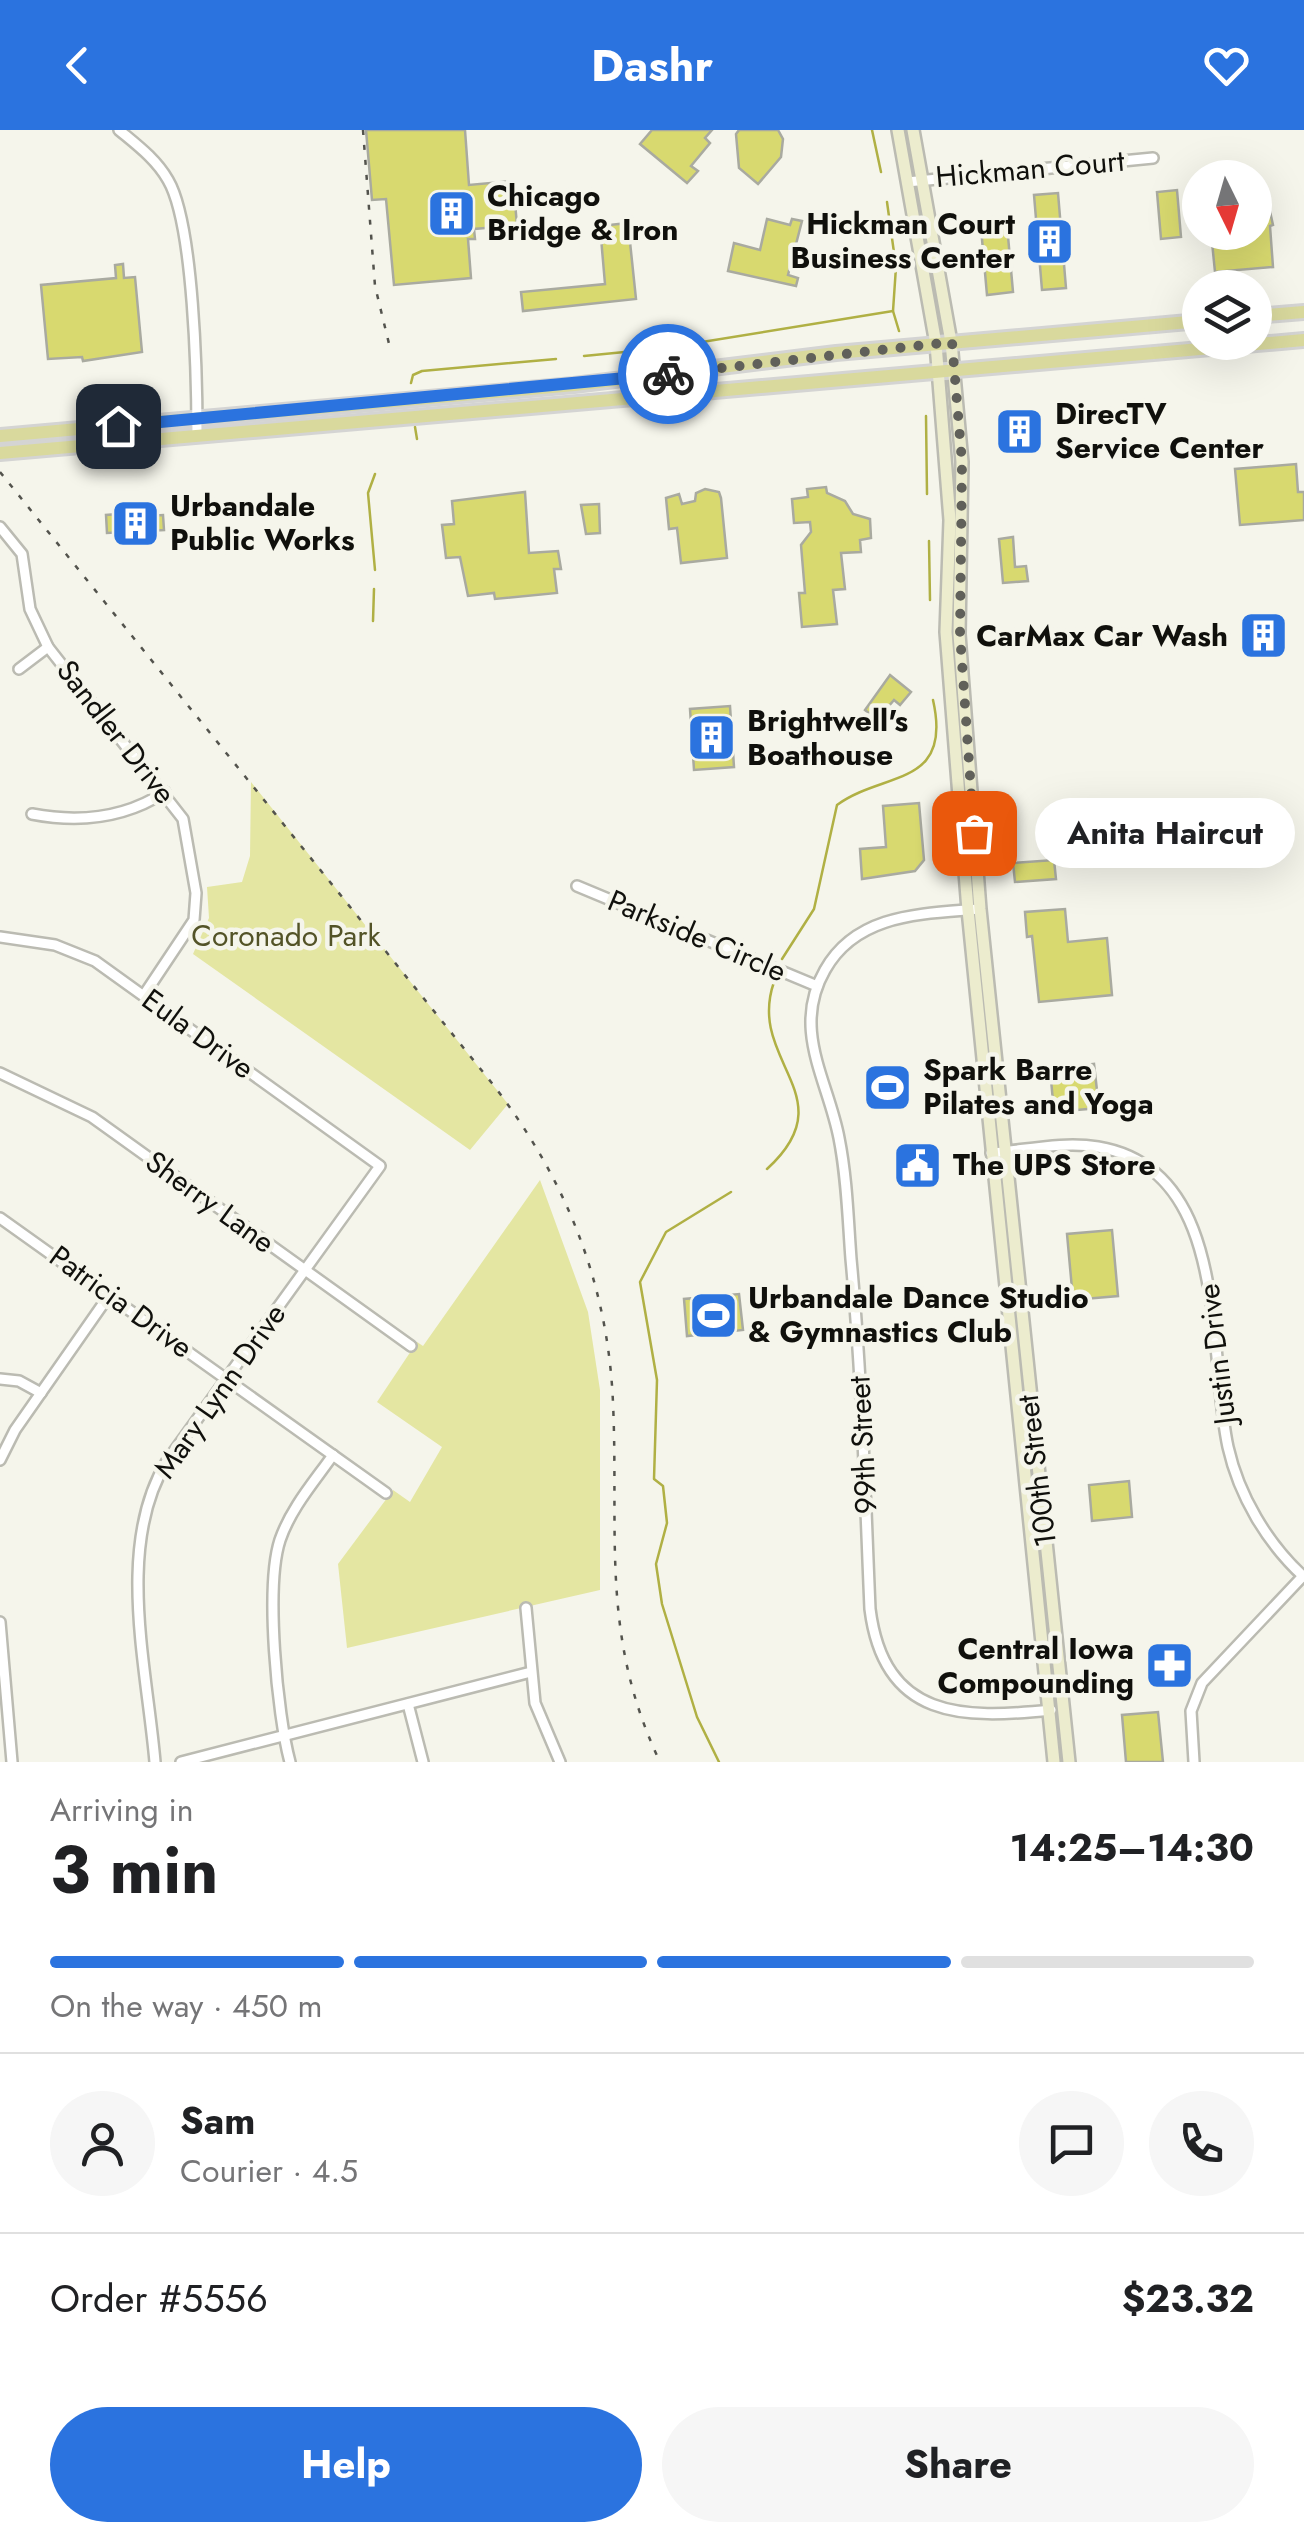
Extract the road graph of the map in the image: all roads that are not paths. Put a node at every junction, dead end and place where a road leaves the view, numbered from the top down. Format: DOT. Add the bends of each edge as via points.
graph roads {
  1 [pos="119,130"];
  2 [pos="898,130"];
  3 [pos="912,130"];
  4 [pos="1153,158"];
  5 [pos="922,179"];
  6 [pos="908,182"];
  7 [pos="1304,312"];
  8 [pos="1272,315"];
  9 [pos="1182,323"];
  10 [pos="1304,340"];
  11 [pos="952,342"];
  12 [pos="936,344"];
  13 [pos="946,371"];
  14 [pos="197,419"];
  15 [pos="0,436"];
  16 [pos="196,436"];
  17 [pos="0,453"];
  18 [pos="0,528"];
  19 [pos="48,647"];
  20 [pos="19,669"];
  21 [pos="165,792"];
  22 [pos="32,814"];
  23 [pos="577,886"];
  24 [pos="974,909"];
  25 [pos="0,937"];
  26 [pos="817,986"];
  27 [pos="144,995"];
  28 [pos="0,1074"];
  29 [pos="998,1152"];
  30 [pos="380,1166"];
  31 [pos="0,1218"];
  32 [pos="305,1270"];
  33 [pos="110,1294"];
  34 [pos="411,1346"];
  35 [pos="227,1378"];
  36 [pos="0,1379"];
  37 [pos="40,1393"];
  38 [pos="334,1455"];
  39 [pos="0,1460"];
  40 [pos="386,1493"];
  41 [pos="1303,1576"];
  42 [pos="526,1608"];
  43 [pos="0,1622"];
  44 [pos="531,1672"];
  45 [pos="408,1704"];
  46 [pos="1064,1709"];
  47 [pos="1049,1710"];
  48 [pos="285,1736"];
  49 [pos="12,1762"];
  50 [pos="155,1762"];
  51 [pos="182,1762"];
  52 [pos="290,1762"];
  53 [pos="423,1762"];
  54 [pos="560,1762"];
  55 [pos="1054,1762"];
  56 [pos="1070,1762"];
  57 [pos="1194,1762"];
  1 -- 14 [label="street" via="163,172 181,212"];
  2 -- 6 [label="main road, 100th Street"];
  3 -- 5 [label="main road, 100th Street"];
  4 -- 5 [label="street, Hickman Court"];
  5 -- 6 [label="street, Hickman Court"];
  5 -- 11 [label="main road, 100th Street"];
  6 -- 12 [label="main road, 100th Street"];
  7 -- 8 [label="main road"];
  9 -- 11 [label="main road"];
  10 -- 13 [label="main road"];
  11 -- 12 [label="main road"];
  11 -- 13 [label="main road, 100th Street"];
  12 -- 13 [label="main road, 100th Street"];
  12 -- 14 [label="main road" via="574,386"];
  13 -- 16 [label="main road"];
  13 -- 24 [label="main road, 100th Street" via="946,632"];
  14 -- 15 [label="main road"];
  14 -- 16 [label="street"];
  16 -- 17 [label="main road"];
  18 -- 19 [label="street, Sandler Drive" via="22,554 30,609"];
  19 -- 20 [label="street"];
  19 -- 21 [label="street, Sandler Drive"];
  21 -- 22 [label="street" via="120,814"];
  21 -- 27 [label="street, Sandler Drive" via="183,819 196,907 188,933"];
  23 -- 26 [label="street, Parkside Circle"];
  24 -- 26 [label="street, 99th Street" via="902,916 868,928 834,956"];
  24 -- 29 [label="main road, 100th Street"];
  25 -- 27 [label="street, Eula Drive" via="76,952"];
  26 -- 47 [label="street, 99th Street" via="810,1030 843,1165 876,1642 902,1683 936,1707 976,1717"];
  27 -- 30 [label="street, Eula Drive"];
  28 -- 32 [label="street, Sherry Lane" via="92,1117"];
  29 -- 41 [label="street, Justin Drive" via="1083,1145 1113,1150 1140,1163 1173,1196 1208,1274 1236,1475 1260,1524"];
  29 -- 46 [label="main road, 100th Street"];
  29 -- 47 [label="main road, 100th Street"];
  30 -- 32 [label="street, Mary Lynn Drive"];
  31 -- 33 [label="street, Patricia Drive"];
  32 -- 34 [label="street, Sherry Lane"];
  32 -- 35 [label="street, Mary Lynn Drive"];
  33 -- 35 [label="street, Patricia Drive"];
  33 -- 37 [label="street"];
  35 -- 38 [label="street, Patricia Drive"];
  35 -- 50 [label="street, Mary Lynn Drive" via="158,1476 140,1524"];
  36 -- 37 [label="street"];
  37 -- 39 [label="street"];
  38 -- 40 [label="street, Patricia Drive"];
  38 -- 48 [label="street" via="292,1513 275,1557"];
  41 -- 57 [label="street" via="1202,1683 1191,1711"];
  42 -- 44 [label="street"];
  43 -- 49 [label="street"];
  44 -- 45 [label="street"];
  44 -- 54 [label="street" via="542,1723"];
  45 -- 48 [label="street"];
  45 -- 53 [label="street"];
  46 -- 47 [label="street, 99th Street"];
  46 -- 56 [label="main road, 100th Street"];
  47 -- 55 [label="main road, 100th Street"];
  48 -- 51 [label="street"];
  48 -- 52 [label="street"];
}
